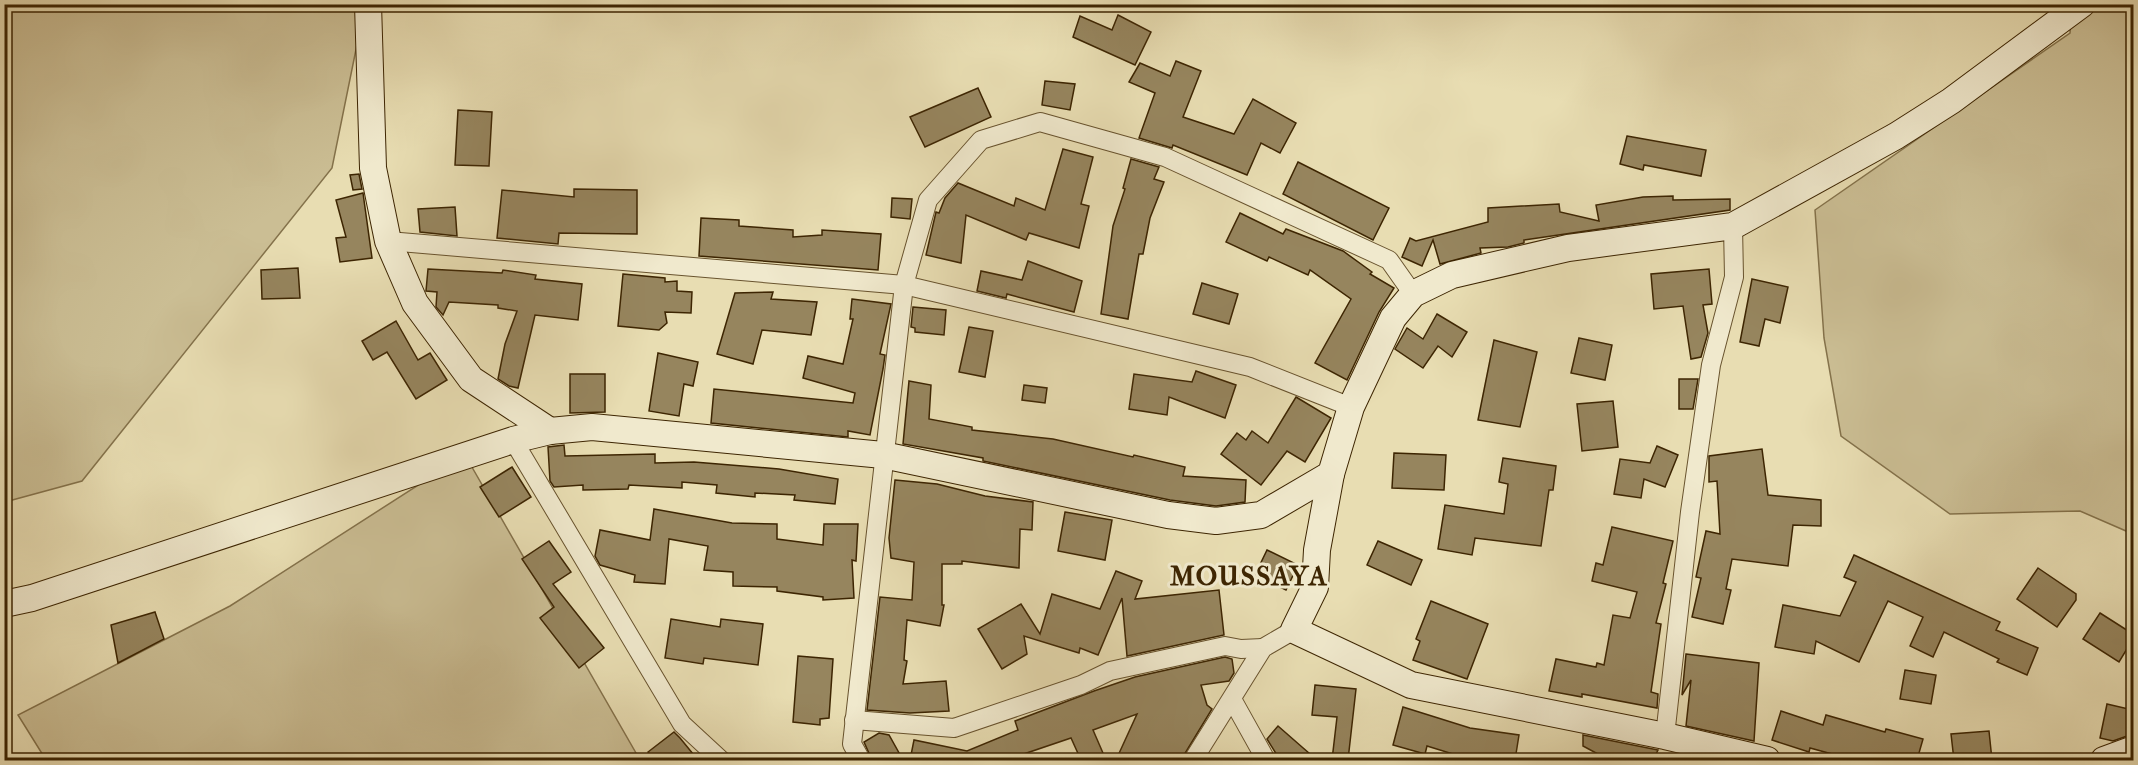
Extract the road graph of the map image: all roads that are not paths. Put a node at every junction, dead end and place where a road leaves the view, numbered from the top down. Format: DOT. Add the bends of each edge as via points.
graph roads {
  1 [pos="368,4"];
  2 [pos="2082,4"];
  3 [pos="1733,226"];
  4 [pos="388,241"];
  5 [pos="904,285"];
  6 [pos="1413,294"];
  7 [pos="1351,407"];
  8 [pos="550,431"];
  9 [pos="513,440"];
  10 [pos="883,455"];
  11 [pos="1331,474"];
  12 [pos="4,604"];
  13 [pos="1294,630"];
  14 [pos="1263,648"];
  15 [pos="1232,699"];
  16 [pos="854,720"];
  17 [pos="1665,736"];
  18 [pos="2133,748"];
  19 [pos="721,760"];
  20 [pos="861,760"];
  21 [pos="1194,760"];
  22 [pos="1266,760"];
  23 [pos="1767,760"];
  24 [pos="2104,760"];
  1 -- 4 [label="main road" via="373,168"];
  2 -- 3 [label="main road" via="1951,101 1896,136"];
  3 -- 6 [label="main road" via="1568,248 1452,275"];
  3 -- 17 [label="street" via="1734,277 1711,364"];
  4 -- 5 [label="street"];
  4 -- 8 [label="main road" via="414,303 471,380"];
  5 -- 6 [label="street" via="928,200 981,140 1040,122 1165,157 1389,260"];
  5 -- 7 [label="street" via="1250,367"];
  5 -- 10 [label="street"];
  6 -- 7 [label="main road" via="1393,318"];
  7 -- 11 [label="main road"];
  8 -- 9 [label="main road"];
  8 -- 10 [label="main road" via="592,427"];
  9 -- 12 [label="main road"];
  9 -- 19 [label="street" via="682,724"];
  10 -- 11 [label="main road" via="1168,515 1216,521 1261,515"];
  10 -- 16 [label="street"];
  11 -- 13 [label="main road" via="1317,550 1315,587"];
  13 -- 14 [label="street"];
  13 -- 17 [label="main road" via="1410,685"];
  14 -- 15 [label="street"];
  14 -- 16 [label="street" via="1226,646 1110,671 1081,685 954,728"];
  15 -- 21 [label="street"];
  15 -- 22 [label="street"];
  16 -- 20 [label="street" via="852,744"];
  17 -- 23 [label="main road"];
  18 -- 24 [label="main road"];
}
